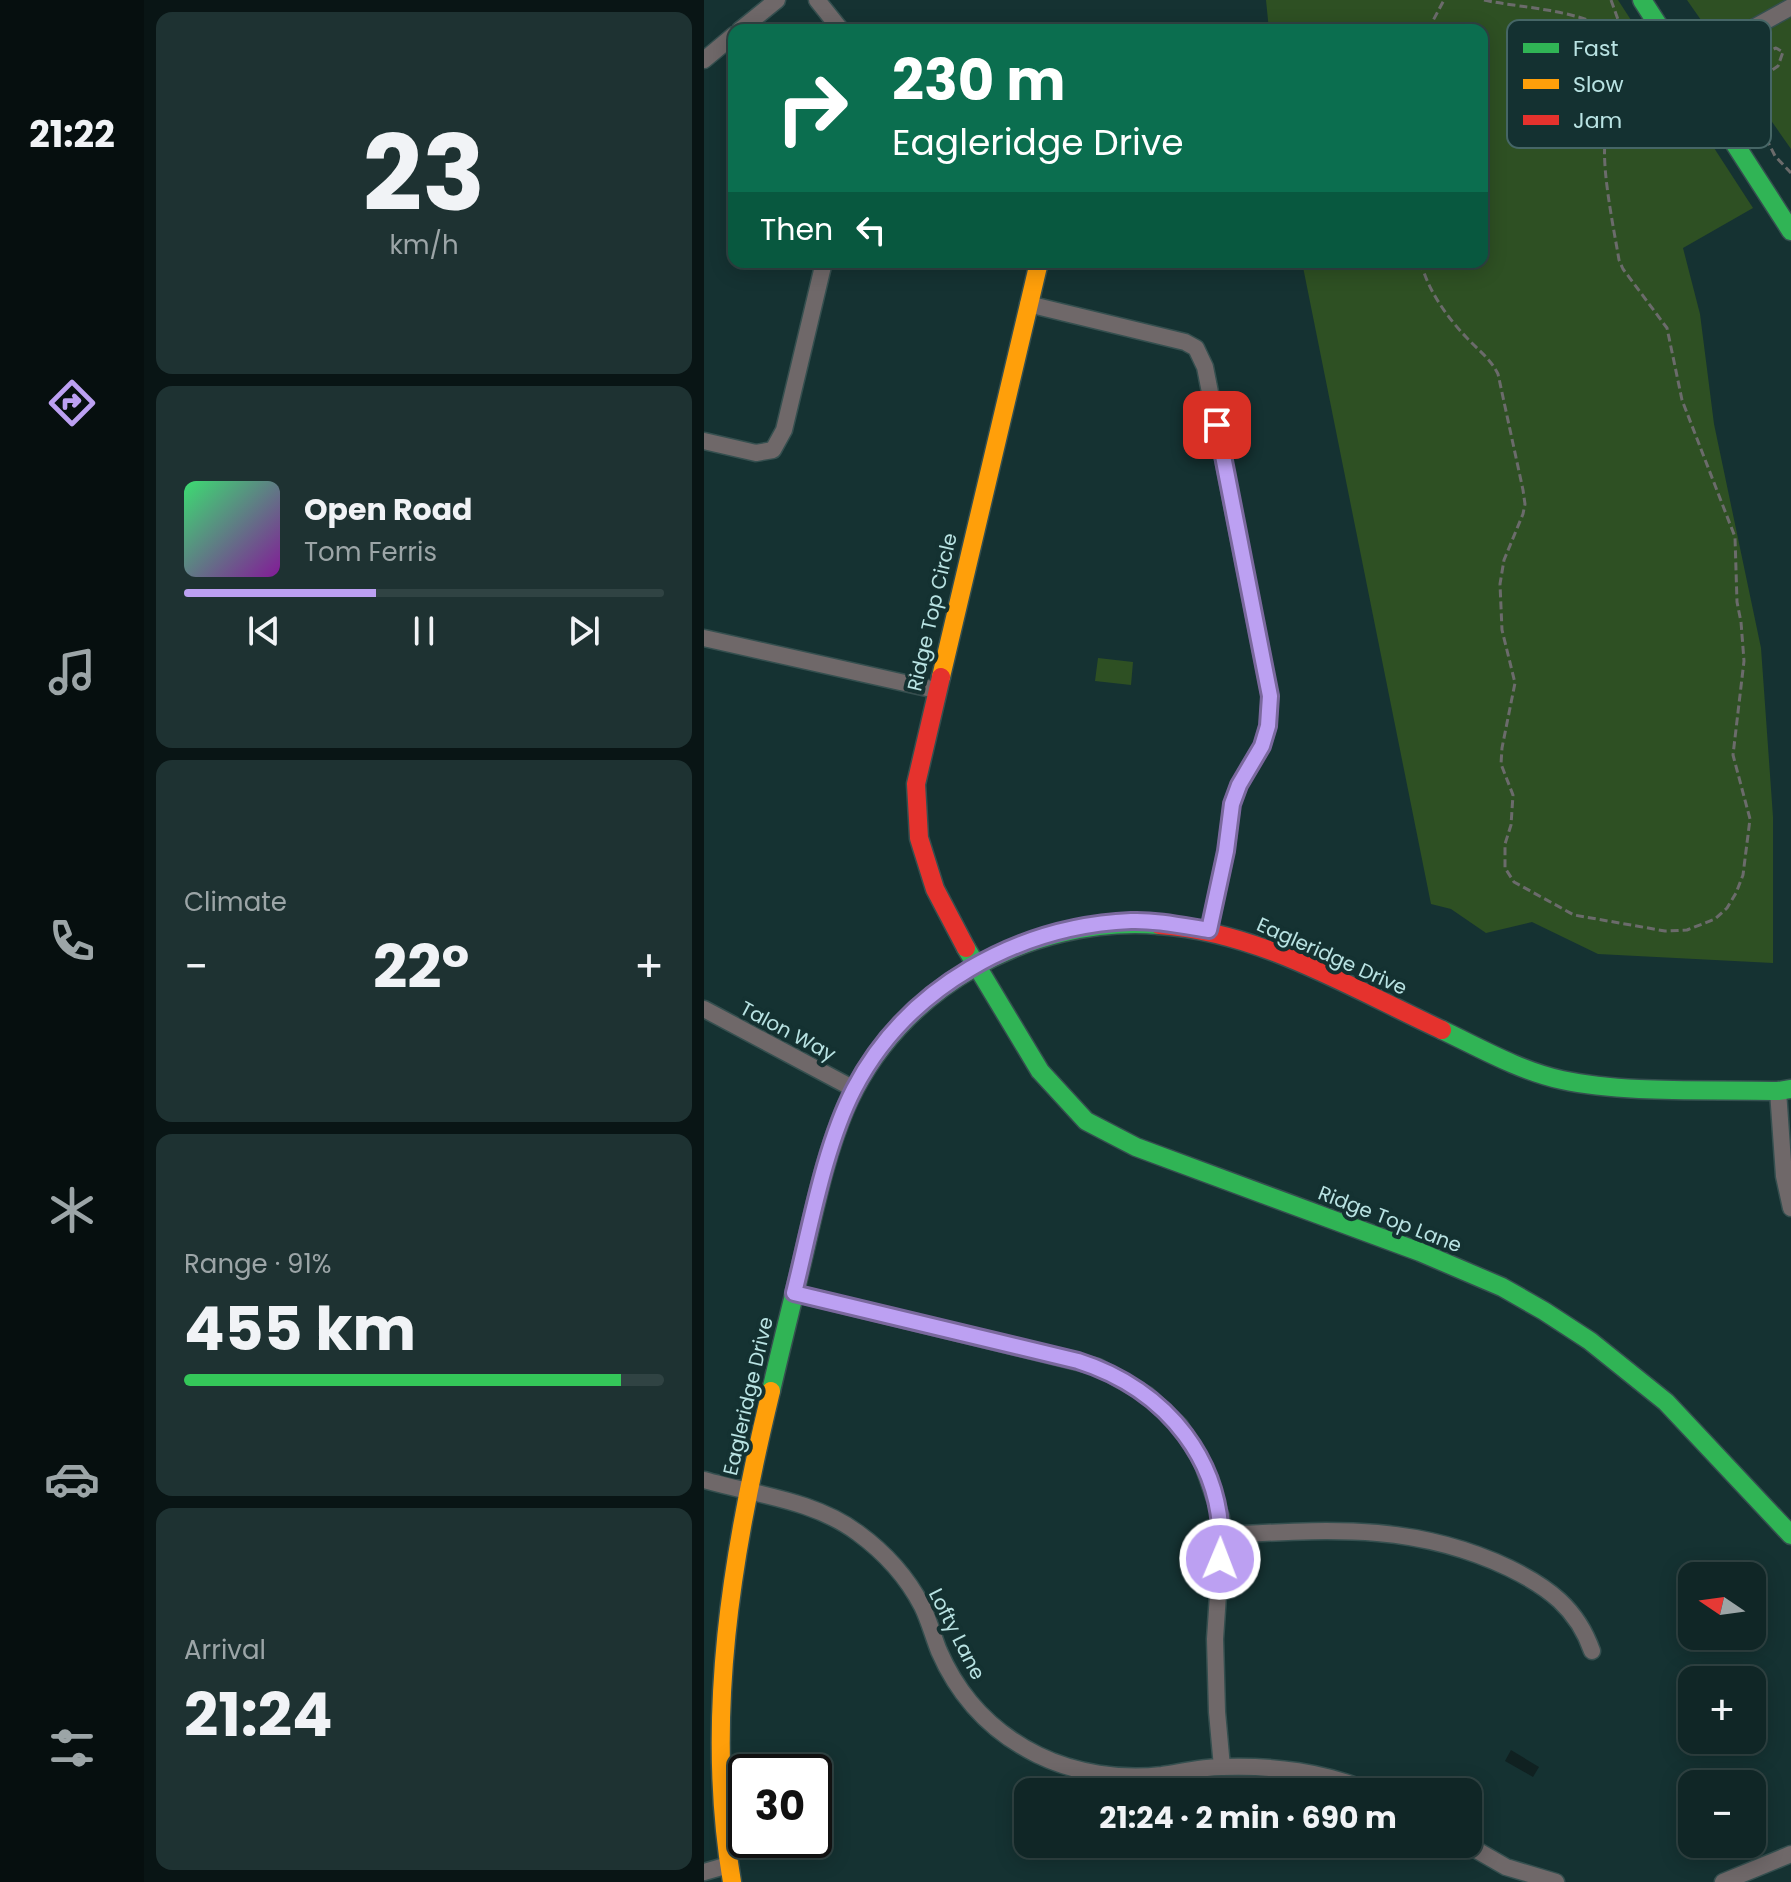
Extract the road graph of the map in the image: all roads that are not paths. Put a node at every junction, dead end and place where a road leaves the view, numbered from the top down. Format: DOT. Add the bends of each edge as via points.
graph roads {
  1 [pos="777,0"];
  2 [pos="817,0"];
  3 [pos="1642,0"];
  4 [pos="1791,7"];
  5 [pos="1656,20"];
  6 [pos="1767,20"];
  7 [pos="747,24"];
  8 [pos="836,24"];
  9 [pos="728,40"];
  10 [pos="704,60"];
  11 [pos="1738,148"];
  12 [pos="1791,231"];
  13 [pos="823,268"];
  14 [pos="1037,268"];
  15 [pos="1028,304"];
  16 [pos="704,441"];
  17 [pos="704,638"];
  18 [pos="936,690"];
  19 [pos="1209,930"];
  20 [pos="975,965"];
  21 [pos="704,1009"];
  22 [pos="854,1089"];
  23 [pos="1784,1090"];
  24 [pos="1791,1208"];
  25 [pos="794,1293"];
  26 [pos="704,1480"];
  27 [pos="748,1491"];
  28 [pos="1222,1535"];
  29 [pos="1791,1535"];
  30 [pos="1592,1651"];
  31 [pos="1222,1767"];
  32 [pos="1324,1778"];
  33 [pos="1482,1853"];
  34 [pos="1791,1854"];
  35 [pos="704,1872"];
  36 [pos="728,1874"];
  37 [pos="1556,1882"];
  38 [pos="1723,1882"];
  1 -- 7 [label="street"];
  2 -- 8 [label="street"];
  3 -- 5 [label="main road"];
  4 -- 6 [label="street"];
  9 -- 10 [label="street"];
  11 -- 12 [label="main road"];
  13 -- 16 [label="street" via="778,444 756,453"];
  14 -- 15 [label="main road, Ridge Top Circle"];
  15 -- 18 [label="main road, Ridge Top Circle"];
  15 -- 19 [label="street" via="1185,342 1196,348 1205,367 1270,696 1262,746 1232,804"];
  17 -- 18 [label="street"];
  18 -- 20 [label="main road, Ridge Top Circle" via="916,784 919,838 935,889"];
  19 -- 20 [label="main road, Eagleridge Drive" via="1135,921 1097,924 1028,941"];
  19 -- 23 [label="main road, Eagleridge Drive" via="1268,948 1481,1048 1563,1080"];
  20 -- 22 [label="main road, Eagleridge Drive" via="897,1027"];
  20 -- 29 [label="main road, Ridge Top Lane" via="1040,1071 1086,1121 1136,1147 1420,1252 1544,1311 1666,1402"];
  21 -- 22 [label="street, Talon Way"];
  22 -- 25 [label="main road, Eagleridge Drive" via="825,1170"];
  23 -- 24 [label="street" via="1784,1176"];
  25 -- 27 [label="main road, Eagleridge Drive"];
  25 -- 28 [label="street" via="1078,1361 1123,1379 1166,1412 1192,1444 1210,1480"];
  26 -- 27 [label="street, Lofty Lane"];
  27 -- 31 [label="street, Lofty Lane" via="835,1518 878,1550 910,1587 971,1704 1027,1749 1068,1767 1126,1776"];
  27 -- 36 [label="main road, Eagleridge Drive" via="708,1685 710,1786"];
  28 -- 30 [label="street" via="1369,1531 1466,1550 1528,1577 1559,1598 1578,1620"];
  28 -- 31 [label="street" via="1215,1639"];
  31 -- 32 [label="street, Lofty Lane"];
  33 -- 37 [label="street" via="1506,1867"];
  34 -- 38 [label="street"];
  35 -- 36 [label="street"];
}
